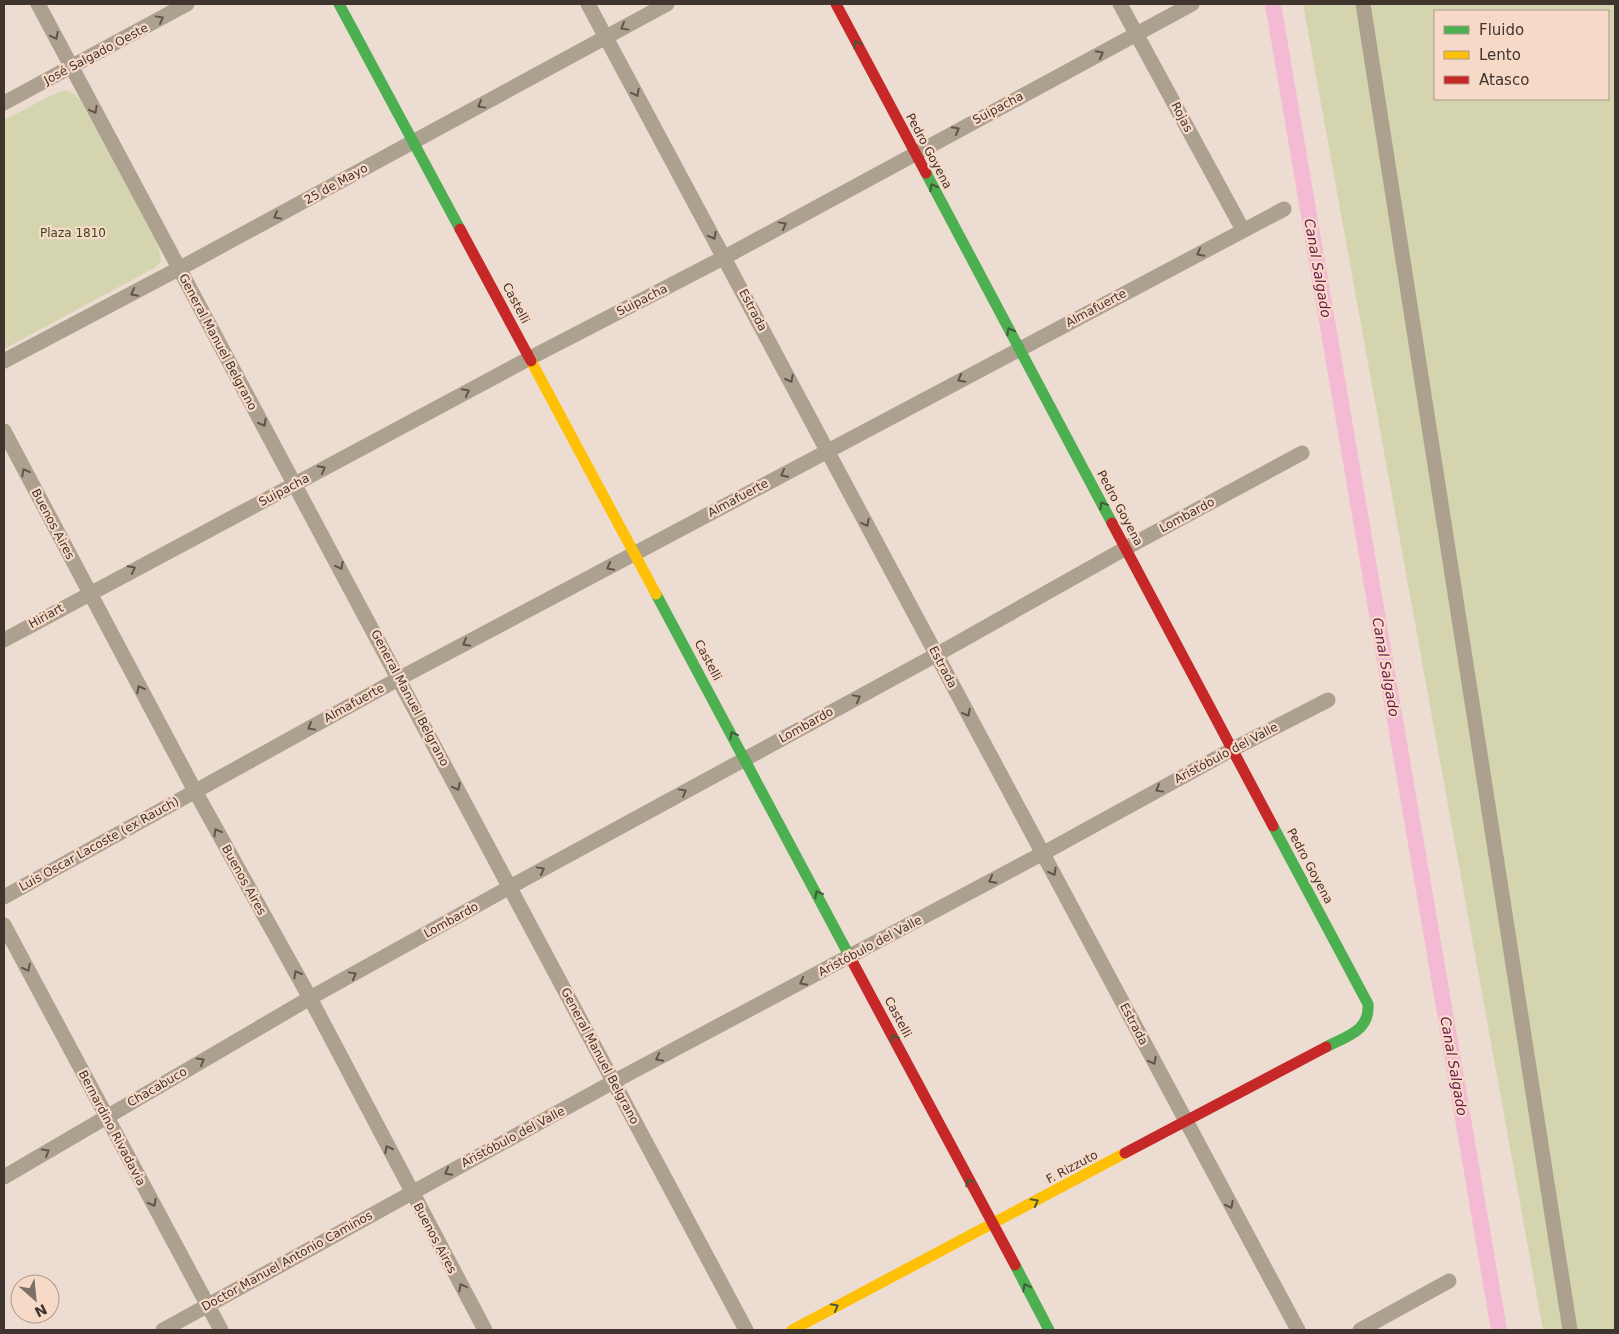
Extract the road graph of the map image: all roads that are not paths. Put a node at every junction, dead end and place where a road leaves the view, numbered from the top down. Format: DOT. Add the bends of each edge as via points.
graph roads {
  1 [pos="38,4"];
  2 [pos="187,4"];
  3 [pos="339,4"];
  4 [pos="588,4"];
  5 [pos="667,4"];
  6 [pos="836,4"];
  7 [pos="1120,4"];
  8 [pos="1192,4"];
  9 [pos="1363,4"];
  10 [pos="1136,34"];
  11 [pos="606,37"];
  12 [pos="71,68"];
  13 [pos="4,103"];
  14 [pos="413,142"];
  15 [pos="915,153"];
  16 [pos="1284,209"];
  17 [pos="1243,230"];
  18 [pos="725,257"];
  19 [pos="178,268"];
  20 [pos="1019,348"];
  21 [pos="530,358"];
  22 [pos="4,362"];
  23 [pos="4,431"];
  24 [pos="827,451"];
  25 [pos="1302,454"];
  26 [pos="295,484"];
  27 [pos="1126,548"];
  28 [pos="635,553"];
  29 [pos="89,592"];
  30 [pos="4,640"];
  31 [pos="936,655"];
  32 [pos="400,678"];
  33 [pos="1328,700"];
  34 [pos="1233,749"];
  35 [pos="745,758"];
  36 [pos="194,791"];
  37 [pos="1043,853"];
  38 [pos="510,887"];
  39 [pos="4,897"];
  40 [pos="4,925"];
  41 [pos="851,956"];
  42 [pos="310,998"];
  43 [pos="1363,1027"];
  44 [pos="614,1082"];
  45 [pos="106,1116"];
  46 [pos="1186,1122"];
  47 [pos="4,1177"];
  48 [pos="411,1192"];
  49 [pos="992,1225"];
  50 [pos="1449,1281"];
  51 [pos="208,1306"];
  52 [pos="163,1330"];
  53 [pos="221,1330"];
  54 [pos="485,1330"];
  55 [pos="746,1330"];
  56 [pos="792,1330"];
  57 [pos="1049,1330"];
  58 [pos="1298,1330"];
  59 [pos="1360,1330"];
  60 [pos="1570,1330"];
  1 -- 12 [label="street, General Manuel Belgrano, one-way"];
  12 -- 2 [label="street, José Salgado Oeste, one-way"];
  3 -- 14 [label="street, Castelli"];
  4 -- 11 [label="street, Estrada"];
  5 -- 11 [label="street, 25 de Mayo, one-way"];
  15 -- 6 [label="street, Pedro Goyena, one-way"];
  7 -- 10 [label="street, Rojas"];
  8 -- 10 [label="street, Suipacha"];
  9 -- 60 [label="street"];
  15 -- 10 [label="street, Suipacha, one-way"];
  10 -- 17 [label="street, Rojas"];
  11 -- 14 [label="street, 25 de Mayo, one-way"];
  11 -- 18 [label="street, Estrada, one-way"];
  12 -- 13 [label="street, José Salgado Oeste"];
  12 -- 19 [label="street, General Manuel Belgrano, one-way"];
  14 -- 19 [label="street, 25 de Mayo, one-way"];
  14 -- 21 [label="street, Castelli"];
  18 -- 15 [label="street, Suipacha, one-way"];
  20 -- 15 [label="street, Pedro Goyena, one-way"];
  16 -- 17 [label="street, Almafuerte"];
  17 -- 20 [label="street, Almafuerte, one-way"];
  18 -- 21 [label="street, Suipacha"];
  18 -- 24 [label="street, Estrada, one-way"];
  19 -- 22 [label="street, 25 de Mayo, one-way"];
  19 -- 26 [label="street, General Manuel Belgrano, one-way"];
  20 -- 24 [label="street, Almafuerte, one-way"];
  27 -- 20 [label="street, Pedro Goyena, one-way"];
  26 -- 21 [label="street, Suipacha, one-way"];
  21 -- 28 [label="street, Castelli"];
  29 -- 23 [label="street, Buenos Aires, one-way"];
  24 -- 28 [label="street, Almafuerte, one-way"];
  24 -- 31 [label="street, Estrada, one-way"];
  25 -- 27 [label="street, Lombardo"];
  29 -- 26 [label="street, Suipacha, one-way"];
  26 -- 32 [label="street, General Manuel Belgrano, one-way"];
  27 -- 31 [label="street, Lombardo"];
  27 -- 34 [label="street, Pedro Goyena"];
  28 -- 32 [label="street, Almafuerte, one-way"];
  35 -- 28 [label="street, Castelli, one-way"];
  29 -- 30 [label="street, Hiriart"];
  36 -- 29 [label="street, Buenos Aires, one-way"];
  35 -- 31 [label="street, Lombardo, one-way"];
  31 -- 37 [label="street, Estrada, one-way"];
  32 -- 36 [label="street, Almafuerte, one-way"];
  32 -- 38 [label="street, General Manuel Belgrano, one-way"];
  33 -- 34 [label="street, Aristóbulo del Valle"];
  34 -- 37 [label="street, Aristóbulo del Valle, one-way"];
  34 -- 43 [label="street, Pedro Goyena" via="1368,1004 1369,1016"];
  38 -- 35 [label="street, Lombardo, one-way"];
  41 -- 35 [label="street, Castelli, one-way"];
  36 -- 39 [label="street, Luis Oscar Lacoste (ex Rauch)"];
  42 -- 36 [label="street, Buenos Aires, one-way"];
  37 -- 41 [label="street, Aristóbulo del Valle, one-way"];
  37 -- 46 [label="street, Estrada, one-way"];
  42 -- 38 [label="street, Lombardo, one-way"];
  38 -- 44 [label="street, General Manuel Belgrano"];
  40 -- 45 [label="street, Bernardino Rivadavia, one-way"];
  41 -- 44 [label="street, Aristóbulo del Valle, one-way"];
  49 -- 41 [label="street, Castelli, one-way"];
  45 -- 42 [label="street, Chacabuco, one-way"];
  48 -- 42 [label="street, Buenos Aires, one-way"];
  43 -- 46 [label="street, F. Rizzuto"];
  44 -- 48 [label="street, Aristóbulo del Valle, one-way"];
  44 -- 55 [label="street, General Manuel Belgrano"];
  47 -- 45 [label="street, Chacabuco, one-way"];
  45 -- 51 [label="street, Bernardino Rivadavia, one-way"];
  49 -- 46 [label="street, F. Rizzuto, one-way"];
  46 -- 58 [label="street, Estrada, one-way"];
  48 -- 51 [label="street, Doctor Manuel Antonio Caminos"];
  54 -- 48 [label="street, Buenos Aires, one-way"];
  56 -- 49 [label="street, F. Rizzuto, one-way"];
  57 -- 49 [label="street, Castelli, one-way"];
  50 -- 59 [label="street"];
  51 -- 52 [label="street, Doctor Manuel Antonio Caminos"];
  51 -- 53 [label="street, Bernardino Rivadavia"];
}
